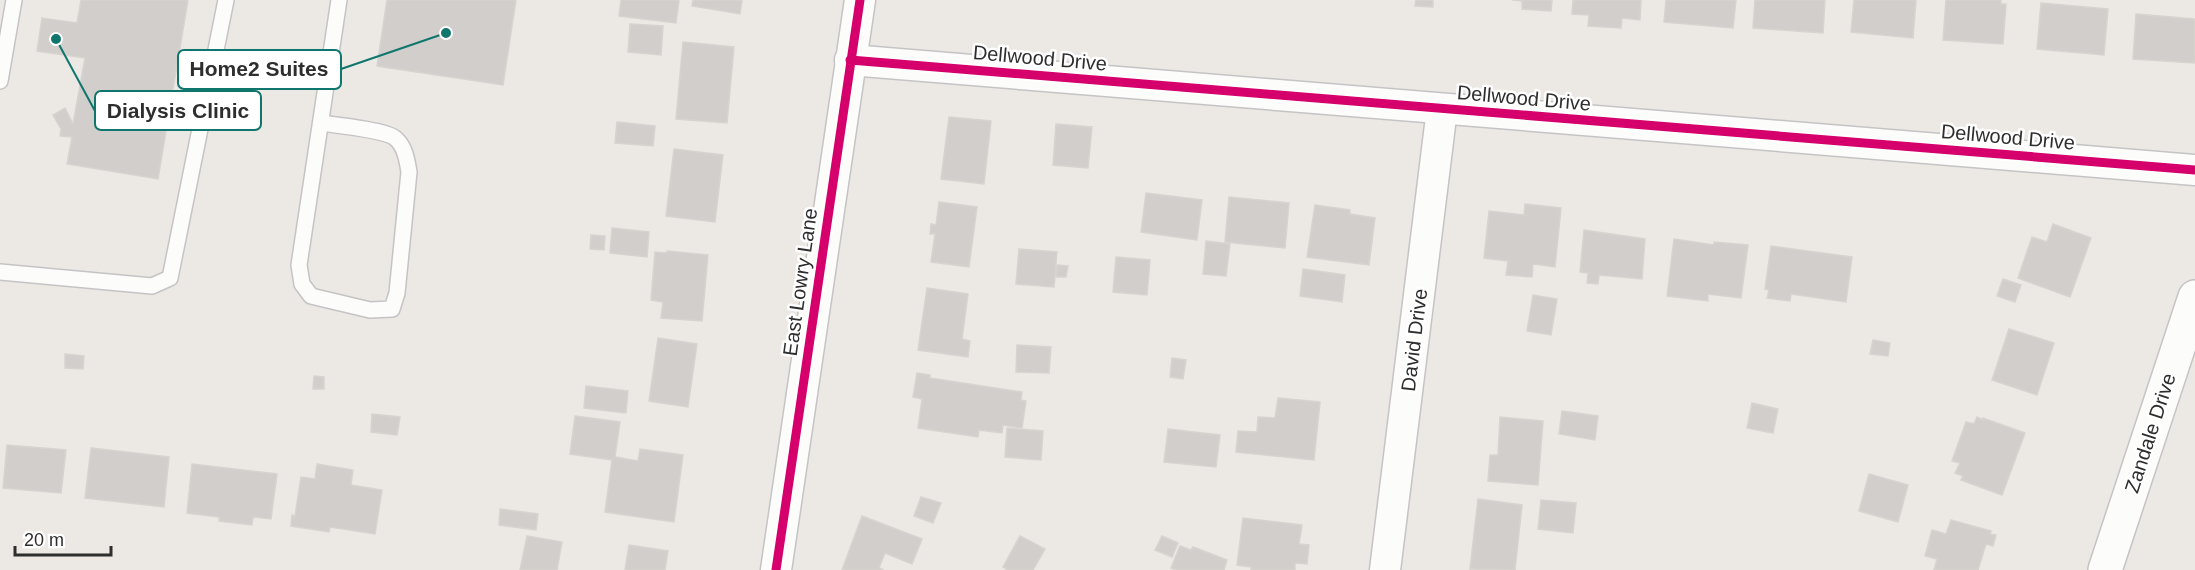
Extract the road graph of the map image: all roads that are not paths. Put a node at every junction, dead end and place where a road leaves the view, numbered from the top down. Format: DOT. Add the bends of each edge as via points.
graph roads {
  1 [pos="14,0"];
  2 [pos="226,0"];
  3 [pos="339,0"];
  4 [pos="860,0"];
  5 [pos="850,60"];
  6 [pos="0,81"];
  7 [pos="1442,109"];
  8 [pos="321,123"];
  9 [pos="2195,170"];
  10 [pos="0,272"];
  11 [pos="2195,297"];
  12 [pos="776,570"];
  13 [pos="1385,570"];
  14 [pos="2105,570"];
  1 -- 6 [label="lane"];
  2 -- 10 [label="lane" via="170,278 152,286"];
  3 -- 8 [label="lane"];
  4 -- 5 [label="street, East Lowry Lane"];
  5 -- 7 [label="street, Dellwood Drive"];
  5 -- 12 [label="street, East Lowry Lane"];
  7 -- 9 [label="street, Dellwood Drive"];
  7 -- 13 [label="street, David Drive"];
  8 -- 8 [label="lane" via="299,265 302,284 311,296 370,310 392,309 398,293 409,172 406,155 394,137"];
  11 -- 14 [label="street, Zandale Drive"];
}
